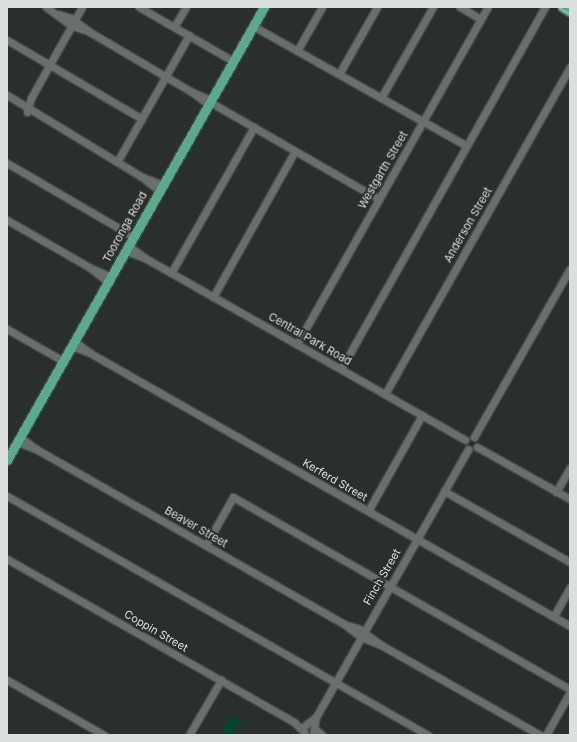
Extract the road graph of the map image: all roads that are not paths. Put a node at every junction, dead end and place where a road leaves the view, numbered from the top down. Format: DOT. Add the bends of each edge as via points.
graph roads {
  1 [pos="46,7"];
  2 [pos="82,7"];
  3 [pos="139,7"];
  4 [pos="186,7"];
  5 [pos="264,7"];
  6 [pos="322,7"];
  7 [pos="377,7"];
  8 [pos="433,7"];
  9 [pos="460,7"];
  10 [pos="488,7"];
  11 [pos="545,7"];
  12 [pos="562,7"];
  13 [pos="570,12"];
  14 [pos="481,19"];
  15 [pos="74,23"];
  16 [pos="253,26"];
  17 [pos="174,27"];
  18 [pos="189,35"];
  19 [pos="7,40"];
  20 [pos="297,50"];
  21 [pos="233,61"];
  22 [pos="50,64"];
  23 [pos="570,67"];
  24 [pos="339,74"];
  25 [pos="166,77"];
  26 [pos="7,95"];
  27 [pos="31,98"];
  28 [pos="381,98"];
  29 [pos="7,100"];
  30 [pos="210,102"];
  31 [pos="21,106"];
  32 [pos="28,110"];
  33 [pos="142,119"];
  34 [pos="423,122"];
  35 [pos="254,128"];
  36 [pos="467,146"];
  37 [pos="295,151"];
  38 [pos="117,162"];
  39 [pos="7,163"];
  40 [pos="161,188"];
  41 [pos="379,199"];
  42 [pos="7,220"];
  43 [pos="134,236"];
  44 [pos="127,248"];
  45 [pos="570,269"];
  46 [pos="171,273"];
  47 [pos="110,280"];
  48 [pos="213,297"];
  49 [pos="7,329"];
  50 [pos="73,344"];
  51 [pos="297,344"];
  52 [pos="63,361"];
  53 [pos="341,369"];
  54 [pos="385,394"];
  55 [pos="422,415"];
  56 [pos="474,437"];
  57 [pos="18,439"];
  58 [pos="465,440"];
  59 [pos="477,447"];
  60 [pos="468,449"];
  61 [pos="7,460"];
  62 [pos="570,468"];
  63 [pos="444,491"];
  64 [pos="556,492"];
  65 [pos="7,496"];
  66 [pos="570,500"];
  67 [pos="368,511"];
  68 [pos="417,539"];
  69 [pos="206,545"];
  70 [pos="7,559"];
  71 [pos="570,562"];
  72 [pos="390,587"];
  73 [pos="570,587"];
  74 [pos="554,616"];
  75 [pos="570,626"];
  76 [pos="363,634"];
  77 [pos="7,680"];
  78 [pos="221,680"];
  79 [pos="336,682"];
  80 [pos="570,689"];
  81 [pos="570,692"];
  82 [pos="308,730"];
  83 [pos="104,735"];
  84 [pos="189,735"];
  85 [pos="322,735"];
  86 [pos="428,735"];
  87 [pos="540,735"];
  88 [pos="546,735"];
  1 -- 15 [label="street"];
  2 -- 15 [label="street"];
  3 -- 17 [label="street"];
  4 -- 17 [label="street"];
  5 -- 16 [label="main road, Tooronga Road"];
  6 -- 20 [label="street"];
  7 -- 24 [label="street"];
  8 -- 28 [label="street"];
  9 -- 14 [label="street"];
  10 -- 14 [label="street, Westgarth Street"];
  11 -- 36 [label="street"];
  12 -- 13 [label="main road"];
  14 -- 34 [label="street, Westgarth Street"];
  15 -- 22 [label="street"];
  15 -- 25 [label="street"];
  16 -- 20 [label="street"];
  16 -- 21 [label="main road, Tooronga Road"];
  17 -- 18 [label="street"];
  18 -- 21 [label="street"];
  18 -- 25 [label="street"];
  19 -- 22 [label="street"];
  20 -- 24 [label="street"];
  21 -- 30 [label="main road, Tooronga Road"];
  22 -- 27 [label="street"];
  22 -- 33 [label="street"];
  23 -- 54 [label="street, Anderson Street"];
  24 -- 28 [label="street"];
  25 -- 30 [label="street"];
  25 -- 33 [label="street"];
  26 -- 31 [label="street"];
  27 -- 31 [label="street"];
  27 -- 32 [label="street"];
  28 -- 34 [label="street"];
  29 -- 31 [label="street"];
  30 -- 35 [label="street"];
  30 -- 40 [label="main road, Tooronga Road"];
  31 -- 32 [label="street"];
  32 -- 38 [label="street"];
  33 -- 38 [label="street"];
  34 -- 36 [label="street"];
  34 -- 41 [label="street, Westgarth Street"];
  35 -- 37 [label="street"];
  35 -- 46 [label="street"];
  36 -- 53 [label="street"];
  37 -- 41 [label="street"];
  37 -- 48 [label="street"];
  38 -- 40 [label="street"];
  39 -- 43 [label="street"];
  40 -- 43 [label="main road, Tooronga Road"];
  41 -- 51 [label="street, Westgarth Street"];
  42 -- 47 [label="street"];
  43 -- 44 [label="main road, Tooronga Road"];
  44 -- 46 [label="street, Central Park Road"];
  44 -- 47 [label="main road, Tooronga Road"];
  45 -- 56 [label="street"];
  46 -- 48 [label="street, Central Park Road"];
  47 -- 50 [label="main road, Tooronga Road"];
  48 -- 51 [label="street, Central Park Road"];
  49 -- 52 [label="street"];
  50 -- 52 [label="main road, Tooronga Road"];
  50 -- 67 [label="street, Kerferd Street"];
  51 -- 53 [label="street, Central Park Road"];
  52 -- 57 [label="main road, Tooronga Road"];
  53 -- 54 [label="street, Central Park Road"];
  54 -- 55 [label="street, Central Park Road"];
  55 -- 58 [label="street, Central Park Road"];
  55 -- 67 [label="street"];
  56 -- 58 [label="street" via="469,436"];
  56 -- 59 [label="street" via="478,441"];
  57 -- 61 [label="main road, Tooronga Road"];
  57 -- 69 [label="street, Beaver Street"];
  58 -- 60 [label="street" via="464,445"];
  59 -- 60 [label="street"];
  59 -- 64 [label="street"];
  60 -- 63 [label="street, Finch Street"];
  62 -- 64 [label="street"];
  63 -- 68 [label="street, Finch Street"];
  63 -- 71 [label="street"];
  64 -- 66 [label="street"];
  65 -- 79 [label="street"];
  67 -- 68 [label="street, Kerferd Street"];
  68 -- 72 [label="street, Finch Street"];
  68 -- 74 [label="street, Kerferd Street"];
  69 -- 72 [label="street" via="233,497"];
  69 -- 76 [label="street, Beaver Street"];
  70 -- 78 [label="street, Coppin Street"];
  72 -- 76 [label="street, Finch Street"];
  72 -- 80 [label="street"];
  73 -- 74 [label="street"];
  74 -- 75 [label="street, Kerferd Street"];
  76 -- 79 [label="street, Finch Street"];
  76 -- 87 [label="street, Beaver Street"];
  77 -- 83 [label="street"];
  78 -- 82 [label="street, Coppin Street"];
  78 -- 84 [label="street"];
  79 -- 82 [label="street, Finch Street"];
  79 -- 86 [label="street"];
  81 -- 88 [label="street"];
  82 -- 85 [label="street, Coppin Street"];
}
